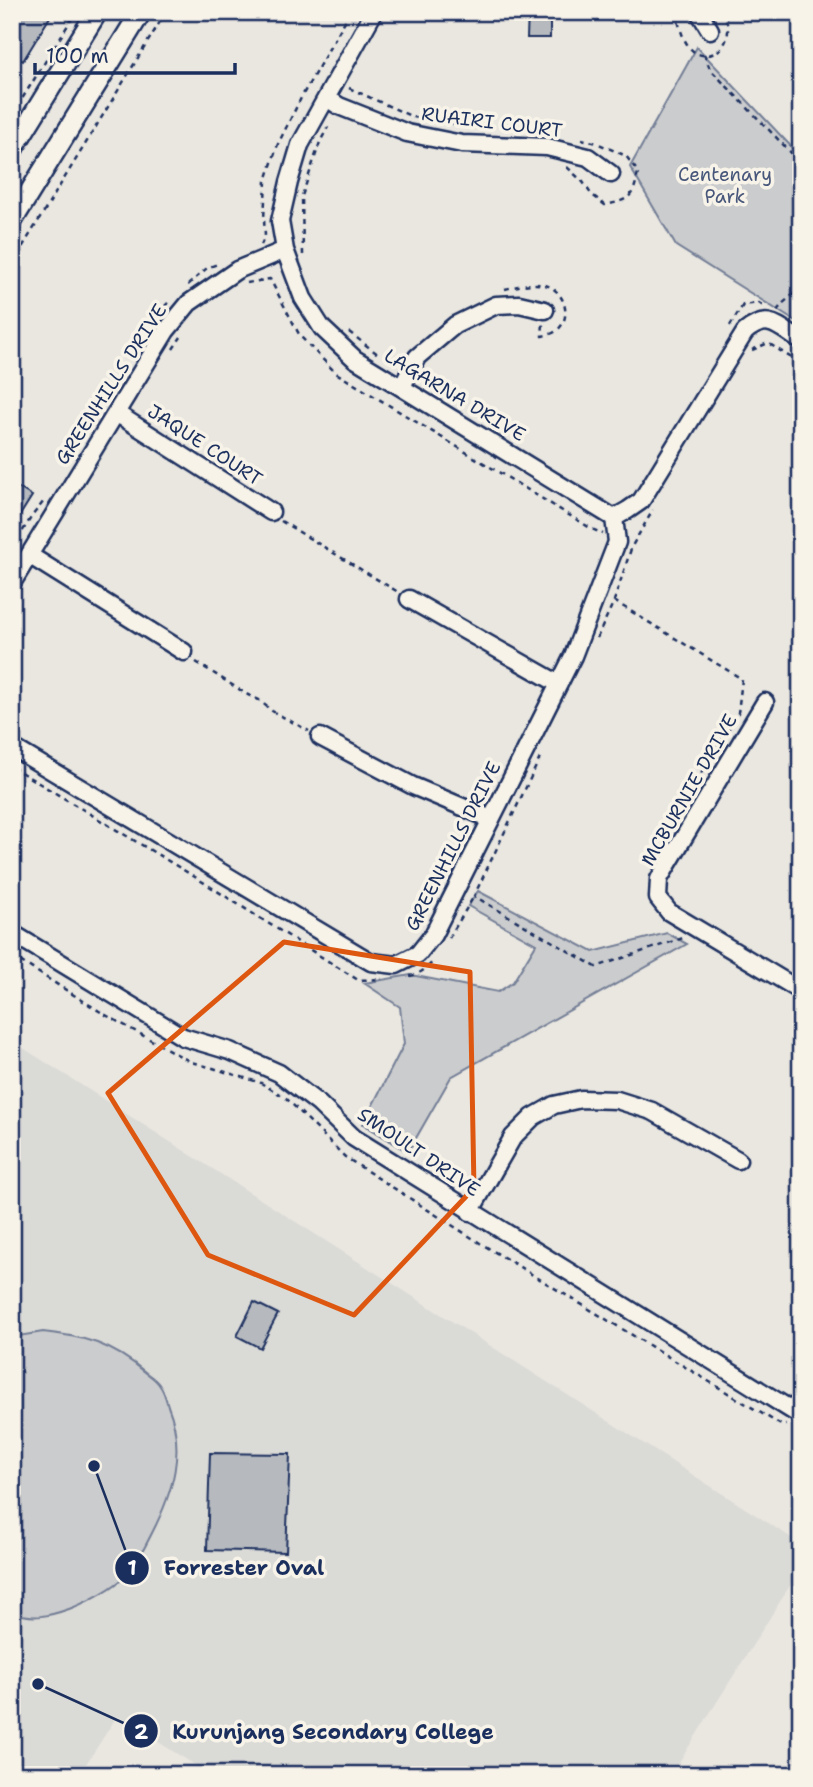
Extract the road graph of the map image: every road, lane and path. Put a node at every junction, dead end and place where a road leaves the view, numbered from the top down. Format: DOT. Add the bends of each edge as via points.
graph roads {
  1 [pos="76,12"];
  2 [pos="97,12"];
  3 [pos="166,12"];
  4 [pos="350,12"];
  5 [pos="374,12"];
  6 [pos="699,12"];
  7 [pos="139,13"];
  8 [pos="710,30"];
  9 [pos="704,54"];
  10 [pos="327,97"];
  11 [pos="12,116"];
  12 [pos="12,150"];
  13 [pos="801,163"];
  14 [pos="611,174"];
  15 [pos="264,219"];
  16 [pos="12,221"];
  17 [pos="285,250"];
  18 [pos="12,264"];
  19 [pos="247,283"];
  20 [pos="801,288"];
  21 [pos="545,310"];
  22 [pos="775,314"];
  23 [pos="185,331"];
  24 [pos="801,341"];
  25 [pos="750,351"];
  26 [pos="172,352"];
  27 [pos="801,364"];
  28 [pos="402,387"];
  29 [pos="116,412"];
  30 [pos="653,511"];
  31 [pos="271,512"];
  32 [pos="615,526"];
  33 [pos="29,555"];
  34 [pos="18,585"];
  35 [pos="409,599"];
  36 [pos="12,607"];
  37 [pos="597,638"];
  38 [pos="184,652"];
  39 [pos="559,684"];
  40 [pos="765,702"];
  41 [pos="320,737"];
  42 [pos="12,747"];
  43 [pos="544,748"];
  44 [pos="494,814"];
  45 [pos="510,818"];
  46 [pos="695,927"];
  47 [pos="12,933"];
  48 [pos="12,956"];
  49 [pos="801,991"];
  50 [pos="738,1160"];
  51 [pos="470,1212"];
  52 [pos="796,1420"];
  1 -- 11 [label="path"];
  2 -- 12 [label="street"];
  3 -- 18 [label="path"];
  4 -- 15 [label="path" via="278,144 266,181"];
  5 -- 10 [label="street, LAGARNA DRIVE"];
  6 -- 8 [label="street"];
  7 -- 16 [label="street"];
  9 -- 13 [label="path" via="710,69"];
  10 -- 14 [label="street, RUAIRI COURT" via="407,133 462,144 547,147 588,157"];
  10 -- 17 [label="street, LAGARNA DRIVE" via="300,145 289,182 280,221"];
  17 -- 28 [label="street, LAGARNA DRIVE" via="303,298 322,328 355,359"];
  17 -- 29 [label="street, GREENHILLS DRIVE" via="237,270 190,303 166,331"];
  19 -- 32 [label="path" via="270,279 300,336 336,373 592,530 603,534"];
  20 -- 22 [label="path"];
  21 -- 28 [label="street" via="496,305 455,325 417,357"];
  23 -- 26 [label="path"];
  24 -- 32 [label="street" via="769,321 757,322 745,331 640,501"];
  25 -- 27 [label="path" via="768,343"];
  28 -- 32 [label="street, LAGARNA DRIVE"];
  29 -- 31 [label="street, JAQUE COURT"];
  29 -- 33 [label="street, GREENHILLS DRIVE"];
  30 -- 37 [label="path" via="632,546"];
  31 -- 35 [label="path"];
  32 -- 39 [label="street, GREENHILLS DRIVE" via="617,542"];
  33 -- 34 [label="street, GREENHILLS DRIVE"];
  33 -- 38 [label="street"];
  34 -- 36 [label="path"];
  35 -- 39 [label="street"];
  38 -- 41 [label="path" via="271,711"];
  39 -- 44 [label="street, GREENHILLS DRIVE"];
  40 -- 46 [label="street, MCBURNIE DRIVE" via="659,879 658,898 669,912"];
  41 -- 44 [label="street" via="413,786"];
  42 -- 44 [label="street, GREENHILLS DRIVE" via="371,962 396,965 418,954 433,936"];
  43 -- 45 [label="path"];
  44 -- 45 [label="path"];
  45 -- 46 [label="path" via="474,896 596,967 689,936"];
  46 -- 49 [label="street, MCBURNIE DRIVE"];
  47 -- 51 [label="street, SMOULT DRIVE" via="183,1037 279,1073 354,1139"];
  48 -- 52 [label="path" via="191,1062 261,1083 278,1093 345,1157 480,1243 781,1425"];
  50 -- 51 [label="street" via="652,1111 617,1100 582,1099 554,1105 513,1137"];
  51 -- 52 [label="street, SMOULT DRIVE"];
}
